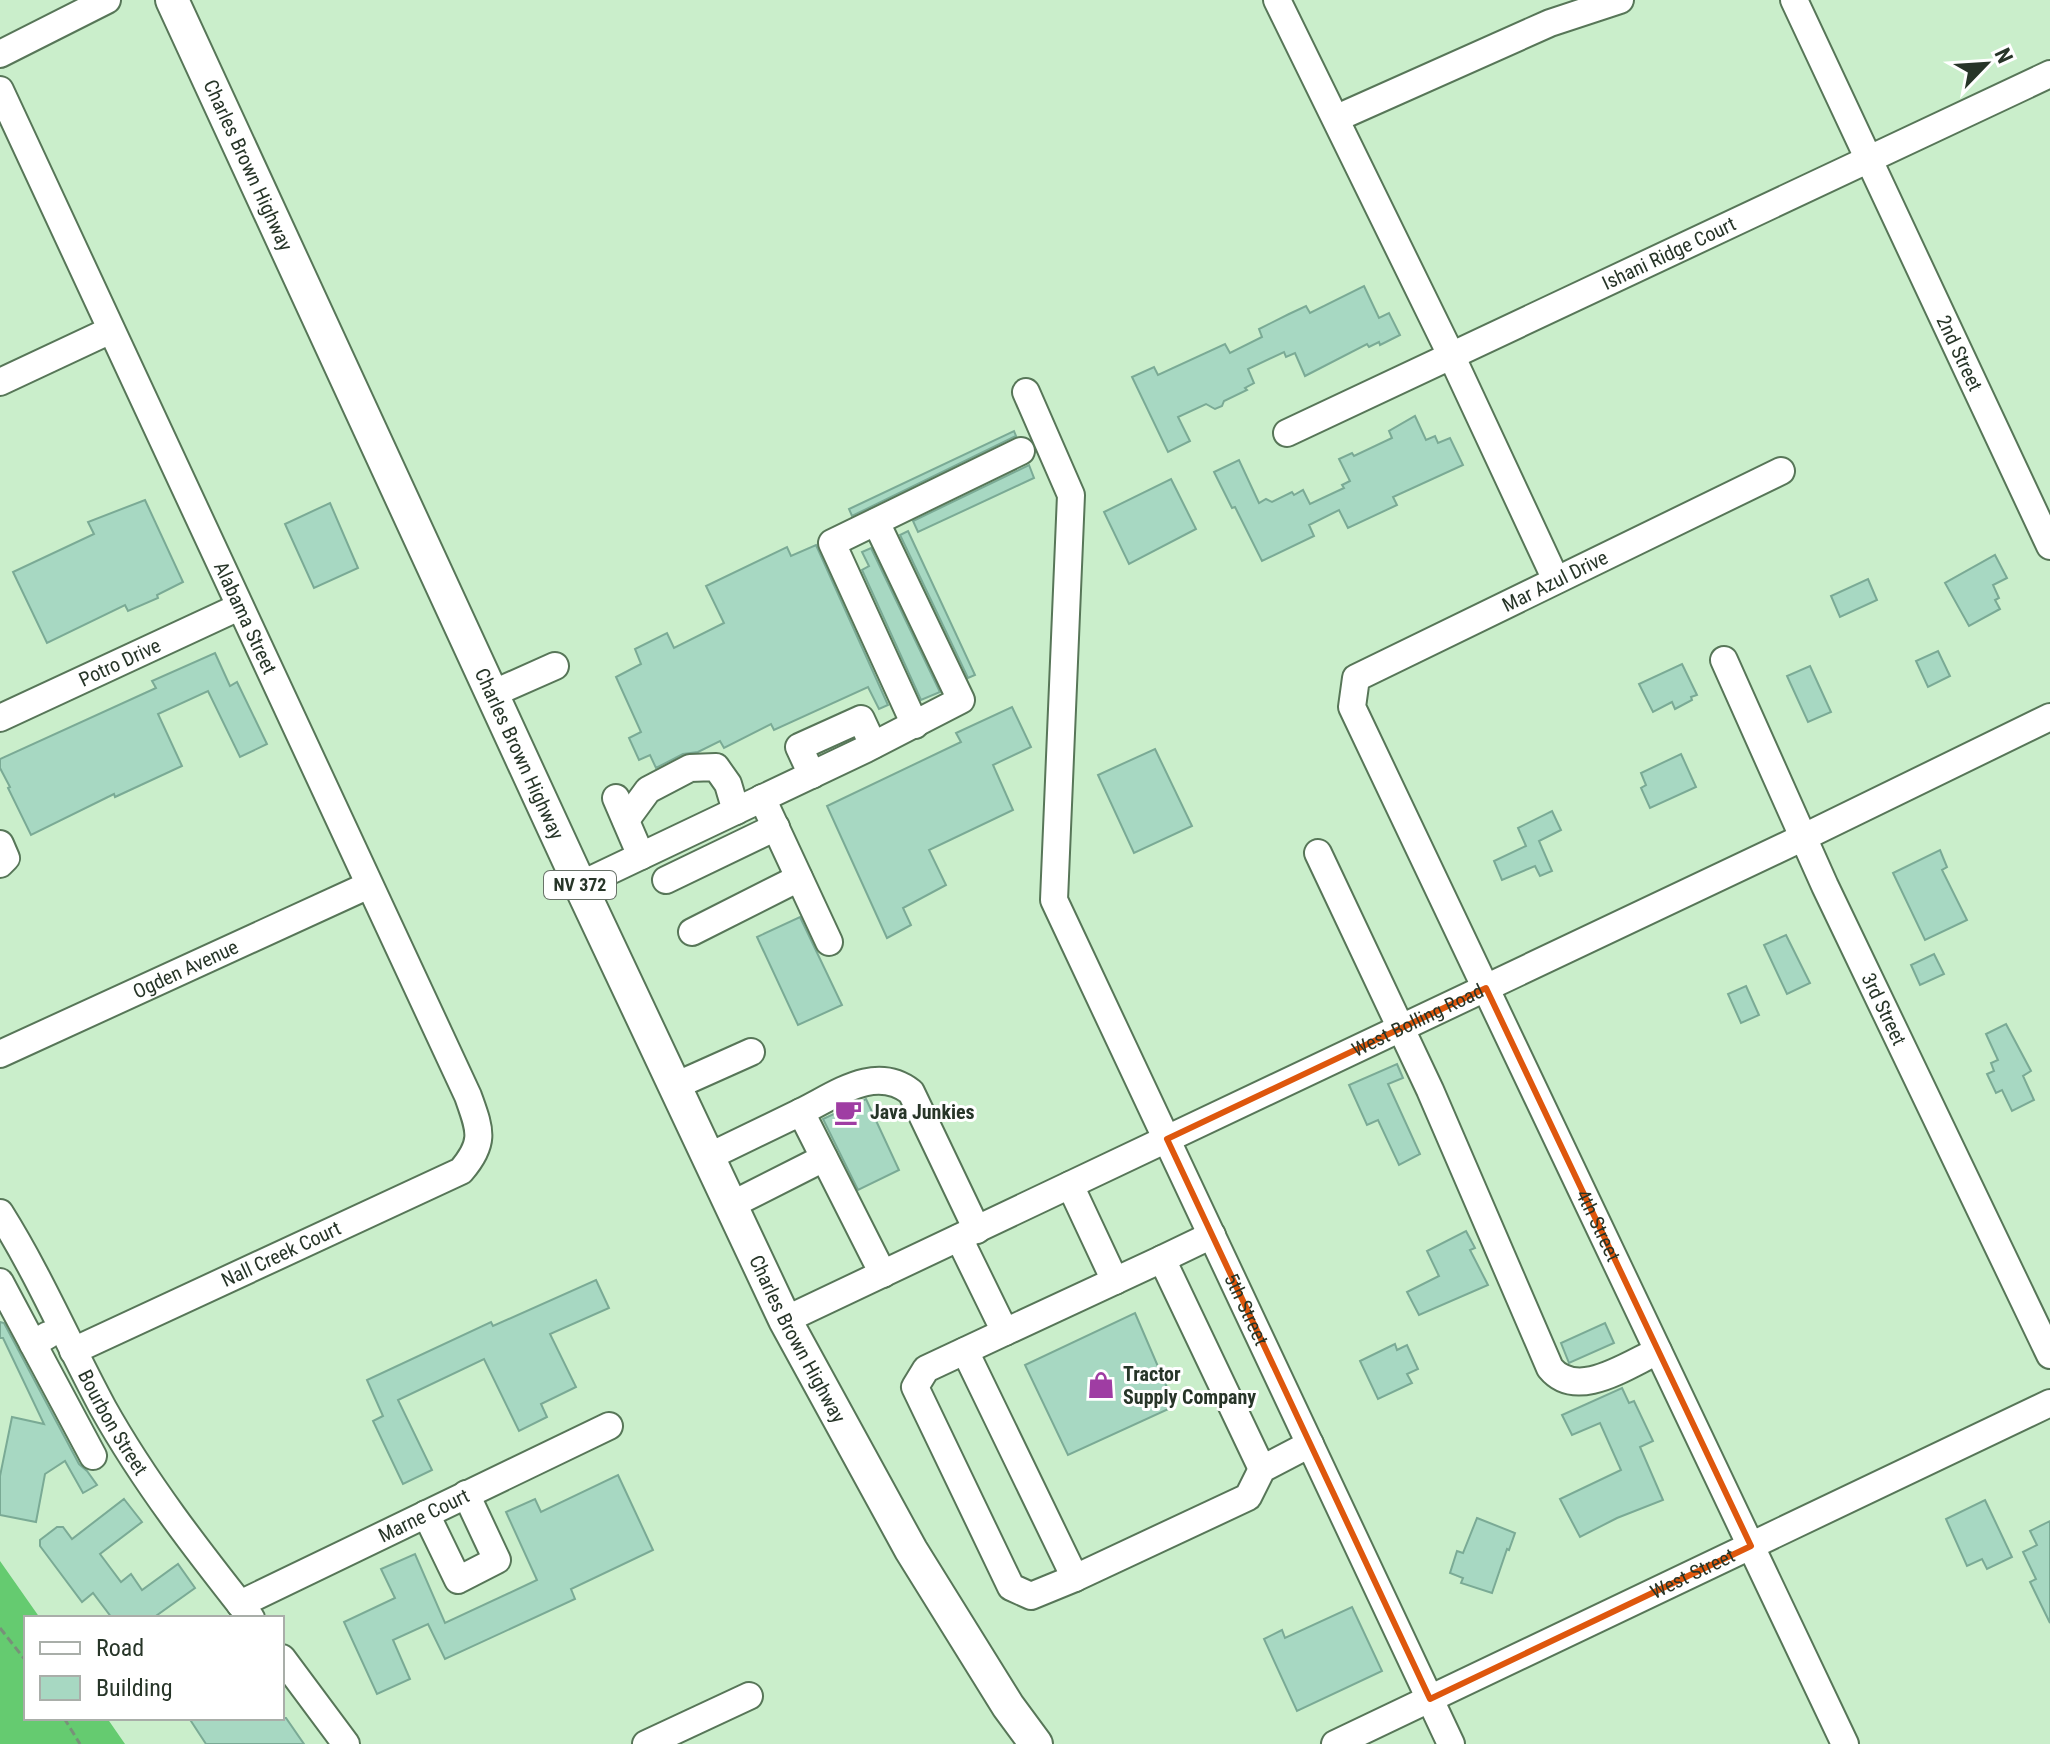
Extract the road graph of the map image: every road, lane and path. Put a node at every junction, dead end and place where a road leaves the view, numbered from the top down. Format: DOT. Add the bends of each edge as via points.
graph roads {
  1 [pos="107,0"];
  2 [pos="172,0"];
  3 [pos="1277,0"];
  4 [pos="1620,0"];
  5 [pos="1794,0"];
  6 [pos="0,54"];
  7 [pos="2050,74"];
  8 [pos="0,90"];
  9 [pos="1337,118"];
  10 [pos="1867,160"];
  11 [pos="111,330"];
  12 [pos="1451,355"];
  13 [pos="0,382"];
  14 [pos="1026,392"];
  15 [pos="1287,433"];
  16 [pos="1021,451"];
  17 [pos="1781,471"];
  18 [pos="876,522"];
  19 [pos="2050,546"];
  20 [pos="1556,580"];
  21 [pos="239,607"];
  22 [pos="1724,660"];
  23 [pos="555,666"];
  24 [pos="492,694"];
  25 [pos="1352,707"];
  26 [pos="2050,717"];
  27 [pos="0,718"];
  28 [pos="915,725"];
  29 [pos="762,798"];
  30 [pos="736,811"];
  31 [pos="776,827"];
  32 [pos="1804,837"];
  33 [pos="0,844"];
  34 [pos="1318,853"];
  35 [pos="641,856"];
  36 [pos="0,864"];
  37 [pos="799,878"];
  38 [pos="666,880"];
  39 [pos="369,885"];
  40 [pos="580,885"];
  41 [pos="692,932"];
  42 [pos="829,942"];
  43 [pos="1486,988"];
  44 [pos="1400,1029"];
  45 [pos="751,1052"];
  46 [pos="0,1054"];
  47 [pos="675,1086"];
  48 [pos="801,1112"];
  49 [pos="1167,1139"];
  50 [pos="478,1147"];
  51 [pos="708,1157"];
  52 [pos="824,1158"];
  53 [pos="1070,1185"];
  54 [pos="731,1205"];
  55 [pos="0,1213"];
  56 [pos="968,1234"];
  57 [pos="1212,1235"];
  58 [pos="1162,1259"];
  59 [pos="883,1274"];
  60 [pos="1115,1281"];
  61 [pos="0,1282"];
  62 [pos="785,1320"];
  63 [pos="61,1326"];
  64 [pos="1005,1332"];
  65 [pos="33,1344"];
  66 [pos="73,1351"];
  67 [pos="965,1351"];
  68 [pos="1658,1351"];
  69 [pos="2050,1355"];
  70 [pos="2050,1403"];
  71 [pos="609,1426"];
  72 [pos="1310,1444"];
  73 [pos="93,1456"];
  74 [pos="1262,1469"];
  75 [pos="466,1494"];
  76 [pos="426,1514"];
  77 [pos="1751,1546"];
  78 [pos="1075,1578"];
  79 [pos="245,1611"];
  80 [pos="0,1628"];
  81 [pos="24,1658"];
  82 [pos="284,1661"];
  83 [pos="749,1696"];
  84 [pos="1430,1699"];
  85 [pos="65,1720"];
  86 [pos="80,1744"];
  87 [pos="346,1744"];
  88 [pos="646,1744"];
  89 [pos="1036,1744"];
  90 [pos="1335,1744"];
  91 [pos="1451,1744"];
  92 [pos="1845,1744"];
  1 -- 6 [label="street"];
  2 -- 24 [label="main road, Charles Brown Highway / NV 372"];
  3 -- 9 [label="street"];
  4 -- 9 [label="street" via="1550,23"];
  5 -- 10 [label="street, 2nd Street"];
  7 -- 10 [label="street, Ishani Ridge Court"];
  8 -- 11 [label="street, Alabama Street"];
  9 -- 12 [label="street"];
  10 -- 12 [label="street, Ishani Ridge Court"];
  10 -- 19 [label="street, 2nd Street"];
  11 -- 13 [label="street"];
  11 -- 21 [label="street, Alabama Street"];
  12 -- 15 [label="street, Ishani Ridge Court"];
  12 -- 20 [label="street"];
  14 -- 49 [label="street, 5th Street" via="1071,495 1054,900"];
  16 -- 18 [label="street"];
  17 -- 20 [label="street, Mar Azul Drive"];
  18 -- 28 [label="street" via="832,543"];
  18 -- 28 [label="street" via="961,700"];
  20 -- 25 [label="street, Mar Azul Drive" via="1356,678"];
  21 -- 27 [label="street, Potro Drive"];
  21 -- 39 [label="street, Alabama Street"];
  22 -- 32 [label="street, 3rd Street"];
  23 -- 24 [label="street"];
  24 -- 40 [label="main road, Charles Brown Highway / NV 372"];
  25 -- 43 [label="street, 4th Street"];
  26 -- 32 [label="street, West Bolling Road"];
  28 -- 29 [label="street"];
  29 -- 30 [label="street"];
  29 -- 31 [label="street"];
  30 -- 35 [label="street"];
  30 -- 35 [label="street" via="716,767 690,768 621,809"];
  31 -- 37 [label="street"];
  31 -- 38 [label="street"];
  32 -- 43 [label="street, West Bolling Road"];
  32 -- 69 [label="street, 3rd Street"];
  33 -- 36 [label="street" via="6,858"];
  34 -- 44 [label="street"];
  35 -- 40 [label="street"];
  37 -- 41 [label="street"];
  37 -- 42 [label="street"];
  39 -- 46 [label="street, Ogden Avenue"];
  39 -- 50 [label="street, Alabama Street" via="468,1096 478,1124"];
  40 -- 47 [label="main road, Charles Brown Highway / NV 372"];
  43 -- 44 [label="street, West Bolling Road"];
  43 -- 68 [label="street, 4th Street"];
  44 -- 49 [label="street, West Bolling Road"];
  44 -- 68 [label="street" via="1558,1378 1574,1383 1596,1379"];
  45 -- 47 [label="street"];
  47 -- 51 [label="main road, Charles Brown Highway / NV 372"];
  48 -- 51 [label="street"];
  48 -- 52 [label="street"];
  48 -- 56 [label="street" via="873,1080 894,1080 911,1092"];
  49 -- 53 [label="street, West Bolling Road"];
  49 -- 57 [label="street, 5th Street"];
  50 -- 66 [label="street, Nall Creek Court" via="461,1171"];
  51 -- 54 [label="main road, Charles Brown Highway / NV 372"];
  52 -- 54 [label="street"];
  52 -- 59 [label="street"];
  53 -- 56 [label="street, West Bolling Road"];
  53 -- 60 [label="street"];
  54 -- 62 [label="main road, Charles Brown Highway / NV 372"];
  55 -- 63 [label="street, Bourbon Street"];
  56 -- 59 [label="street, West Bolling Road"];
  56 -- 64 [label="street"];
  57 -- 58 [label="street"];
  57 -- 72 [label="street, 5th Street"];
  58 -- 60 [label="street"];
  58 -- 74 [label="street"];
  59 -- 62 [label="street, West Bolling Road"];
  60 -- 64 [label="street"];
  61 -- 65 [label="street"];
  62 -- 89 [label="main road, Charles Brown Highway / NV 372" via="911,1550"];
  63 -- 65 [label="street"];
  63 -- 66 [label="street, Bourbon Street"];
  64 -- 67 [label="street"];
  65 -- 73 [label="street"];
  66 -- 79 [label="street, Bourbon Street" via="156,1494"];
  67 -- 78 [label="street"];
  67 -- 78 [label="street" via="926,1369 915,1387 1011,1587 1031,1596"];
  68 -- 77 [label="street, 4th Street"];
  70 -- 77 [label="street, West Street"];
  71 -- 75 [label="street, Marne Court"];
  72 -- 74 [label="street"];
  72 -- 84 [label="street, 5th Street"];
  74 -- 78 [label="street" via="1248,1497"];
  75 -- 76 [label="street, Marne Court"];
  75 -- 76 [label="street" via="497,1560 458,1580"];
  76 -- 79 [label="street, Marne Court"];
  77 -- 84 [label="street, West Street"];
  77 -- 92 [label="street, 4th Street"];
  80 -- 81 [label="path"];
  82 -- 87 [label="street"];
  83 -- 88 [label="street"];
  84 -- 90 [label="street, West Street"];
  84 -- 91 [label="street, 5th Street"];
  85 -- 86 [label="path"];
}
